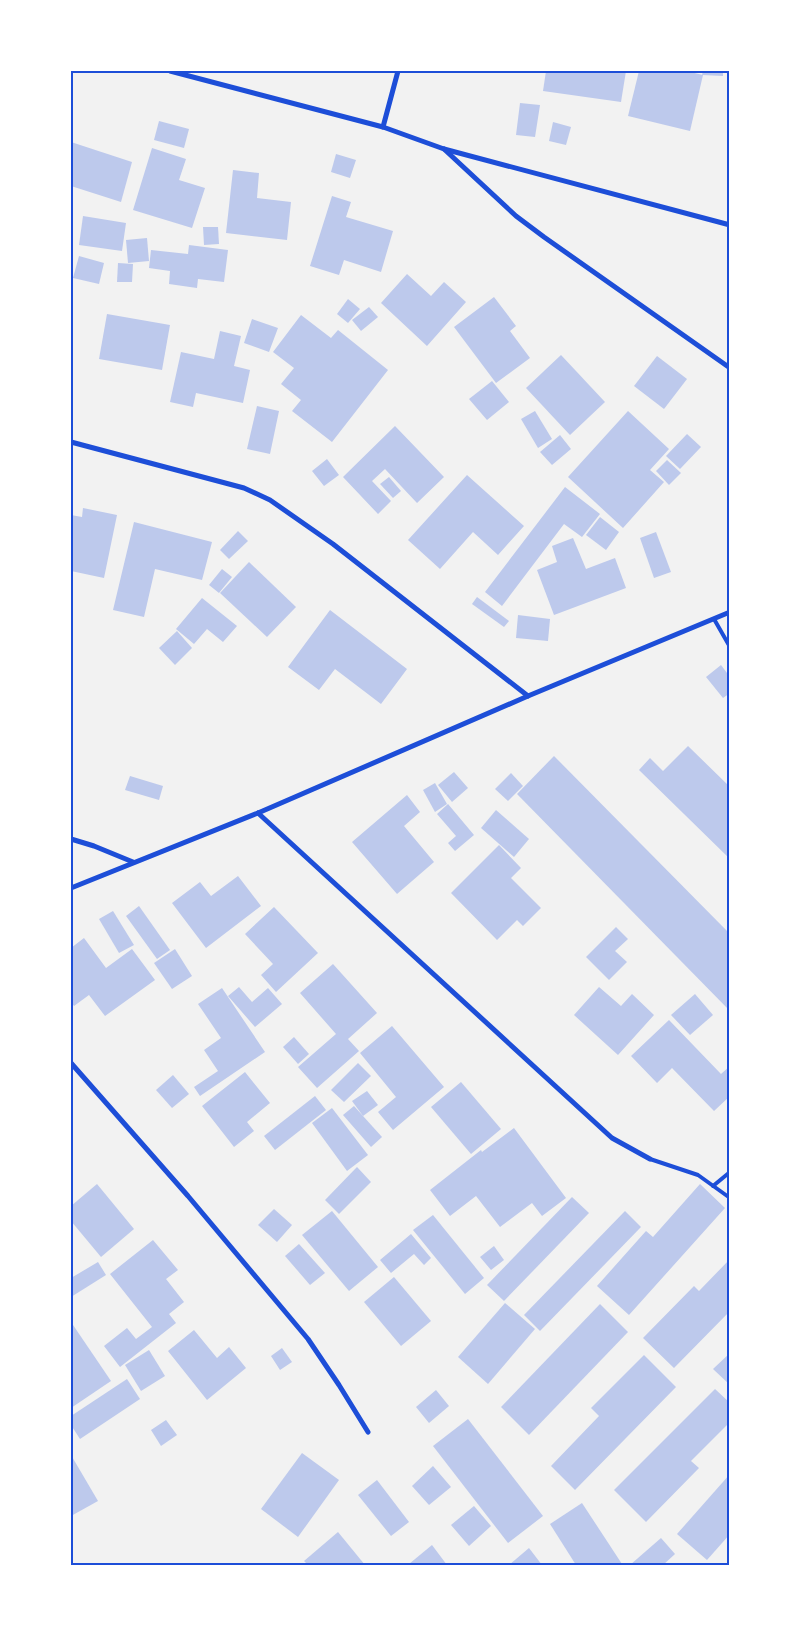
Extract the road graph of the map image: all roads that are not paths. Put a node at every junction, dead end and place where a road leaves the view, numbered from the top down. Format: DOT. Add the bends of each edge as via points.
graph roads {
  1 [pos="170,71"];
  2 [pos="398,71"];
  3 [pos="383,126"];
  4 [pos="444,149"];
  5 [pos="730,225"];
  6 [pos="730,368"];
  7 [pos="71,442"];
  8 [pos="730,612"];
  9 [pos="714,619"];
  10 [pos="730,647"];
  11 [pos="528,696"];
  12 [pos="258,814"];
  13 [pos="71,839"];
  14 [pos="133,862"];
  15 [pos="71,888"];
  16 [pos="71,1063"];
  17 [pos="650,1159"];
  18 [pos="730,1172"];
  19 [pos="713,1186"];
  20 [pos="730,1198"];
  21 [pos="368,1432"];
  1 -- 3 [label="street"];
  2 -- 3 [label="street"];
  3 -- 4 [label="street"];
  4 -- 5 [label="street"];
  4 -- 6 [label="street" via="544,237"];
  7 -- 11 [label="street" via="244,488 270,500 333,544"];
  8 -- 9 [label="street"];
  9 -- 10 [label="lane"];
  9 -- 11 [label="street"];
  11 -- 12 [label="street"];
  12 -- 14 [label="street"];
  12 -- 17 [label="street" via="612,1138"];
  13 -- 14 [label="street"];
  14 -- 15 [label="street"];
  16 -- 21 [label="street" via="308,1339"];
  17 -- 19 [label="lane" via="698,1176"];
  18 -- 19 [label="lane"];
  19 -- 20 [label="lane"];
}
